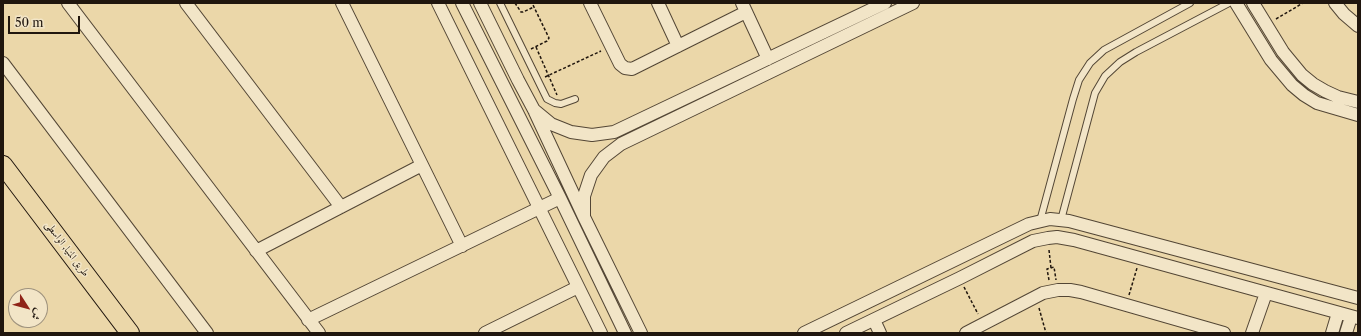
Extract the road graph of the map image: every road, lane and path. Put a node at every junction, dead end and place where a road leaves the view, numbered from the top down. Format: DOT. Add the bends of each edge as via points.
graph roads {
  1 [pos="68,3"];
  2 [pos="186,3"];
  3 [pos="342,3"];
  4 [pos="438,3"];
  5 [pos="462,3"];
  6 [pos="480,3"];
  7 [pos="500,3"];
  8 [pos="515,3"];
  9 [pos="590,3"];
  10 [pos="658,3"];
  11 [pos="886,3"];
  12 [pos="913,3"];
  13 [pos="1190,3"];
  14 [pos="1229,3"];
  15 [pos="1236,3"];
  16 [pos="1253,3"];
  17 [pos="1303,3"];
  18 [pos="1335,3"];
  19 [pos="744,8"];
  20 [pos="1266,25"];
  21 [pos="1358,26"];
  22 [pos="612,46"];
  23 [pos="678,46"];
  24 [pos="536,47"];
  25 [pos="524,53"];
  26 [pos="768,59"];
  27 [pos="3,64"];
  28 [pos="1292,65"];
  29 [pos="1282,73"];
  30 [pos="548,75"];
  31 [pos="538,81"];
  32 [pos="575,99"];
  33 [pos="1358,102"];
  34 [pos="561,104"];
  35 [pos="534,110"];
  36 [pos="1358,115"];
  37 [pos="3,165"];
  38 [pos="422,165"];
  39 [pos="560,198"];
  40 [pos="341,207"];
  41 [pos="539,208"];
  42 [pos="584,217"];
  43 [pos="1061,220"];
  44 [pos="1040,221"];
  45 [pos="1048,238"];
  46 [pos="462,246"];
  47 [pos="256,251"];
  48 [pos="1140,258"];
  49 [pos="1051,268"];
  50 [pos="960,278"];
  51 [pos="578,287"];
  52 [pos="1054,291"];
  53 [pos="1266,293"];
  54 [pos="1036,296"];
  55 [pos="1358,298"];
  56 [pos="1126,305"];
  57 [pos="1338,313"];
  58 [pos="1355,318"];
  59 [pos="308,320"];
  60 [pos="874,320"];
  61 [pos="982,325"];
  62 [pos="130,333"];
  63 [pos="207,333"];
  64 [pos="318,333"];
  65 [pos="485,333"];
  66 [pos="601,333"];
  67 [pos="625,333"];
  68 [pos="641,333"];
  69 [pos="804,333"];
  70 [pos="846,333"];
  71 [pos="880,333"];
  72 [pos="966,333"];
  73 [pos="1046,333"];
  74 [pos="1224,333"];
  75 [pos="1252,333"];
  76 [pos="1332,333"];
  77 [pos="1346,333"];
  1 -- 47 [label="street"];
  2 -- 40 [label="street"];
  3 -- 38 [label="street"];
  4 -- 41 [label="street"];
  5 -- 39 [label="street"];
  6 -- 35 [label="street"];
  7 -- 25 [label="lane"];
  8 -- 24 [label="path" via="521,12 533,6 549,38 547,42"];
  9 -- 22 [label="street"];
  10 -- 23 [label="street"];
  11 -- 26 [label="street"];
  12 -- 42 [label="street" via="621,144 604,157 591,175 584,196"];
  13 -- 44 [label="lane" via="1104,50 1090,63 1079,80"];
  14 -- 43 [label="lane" via="1136,52 1120,62 1106,76 1095,93"];
  15 -- 29 [label="street"];
  16 -- 20 [label="street"];
  17 -- 20 [label="path"];
  18 -- 21 [label="street"];
  19 -- 23 [label="street"];
  19 -- 26 [label="street"];
  20 -- 28 [label="street"];
  22 -- 23 [label="street" via="620,64 632,69"];
  22 -- 30 [label="path"];
  24 -- 25 [label="path"];
  24 -- 30 [label="path"];
  25 -- 31 [label="lane"];
  26 -- 35 [label="street" via="614,132 581,134 566,131 551,124"];
  27 -- 63 [label="street"];
  28 -- 29 [label="street"];
  28 -- 33 [label="street" via="1325,91"];
  29 -- 36 [label="street" via="1298,90 1318,103"];
  30 -- 31 [label="path"];
  30 -- 34 [label="path"];
  31 -- 34 [label="lane" via="547,99 555,104"];
  32 -- 34 [label="lane"];
  35 -- 42 [label="street"];
  37 -- 62 [label="main road, طريق المنيا, الواسطى"];
  38 -- 40 [label="street"];
  38 -- 46 [label="street"];
  39 -- 41 [label="street"];
  39 -- 67 [label="street"];
  40 -- 47 [label="street"];
  41 -- 46 [label="street"];
  41 -- 51 [label="street"];
  42 -- 68 [label="street"];
  43 -- 44 [label="street"];
  43 -- 55 [label="street"];
  44 -- 69 [label="street" via="1029,224"];
  45 -- 48 [label="street" via="1066,238"];
  45 -- 49 [label="path"];
  45 -- 50 [label="street" via="1033,242"];
  46 -- 59 [label="street"];
  47 -- 59 [label="street"];
  48 -- 53 [label="street"];
  48 -- 56 [label="path"];
  49 -- 52 [label="path" via="1047,270"];
  49 -- 52 [label="path" via="1055,268"];
  50 -- 60 [label="street"];
  50 -- 61 [label="path"];
  51 -- 65 [label="street"];
  51 -- 66 [label="street"];
  52 -- 54 [label="street"];
  52 -- 56 [label="street" via="1081,292"];
  53 -- 57 [label="street"];
  53 -- 75 [label="street"];
  54 -- 61 [label="street"];
  54 -- 73 [label="path"];
  56 -- 74 [label="street"];
  57 -- 58 [label="street"];
  57 -- 76 [label="street"];
  58 -- 77 [label="street"];
  59 -- 64 [label="street"];
  60 -- 70 [label="street"];
  60 -- 71 [label="street"];
  61 -- 72 [label="street"];
}
